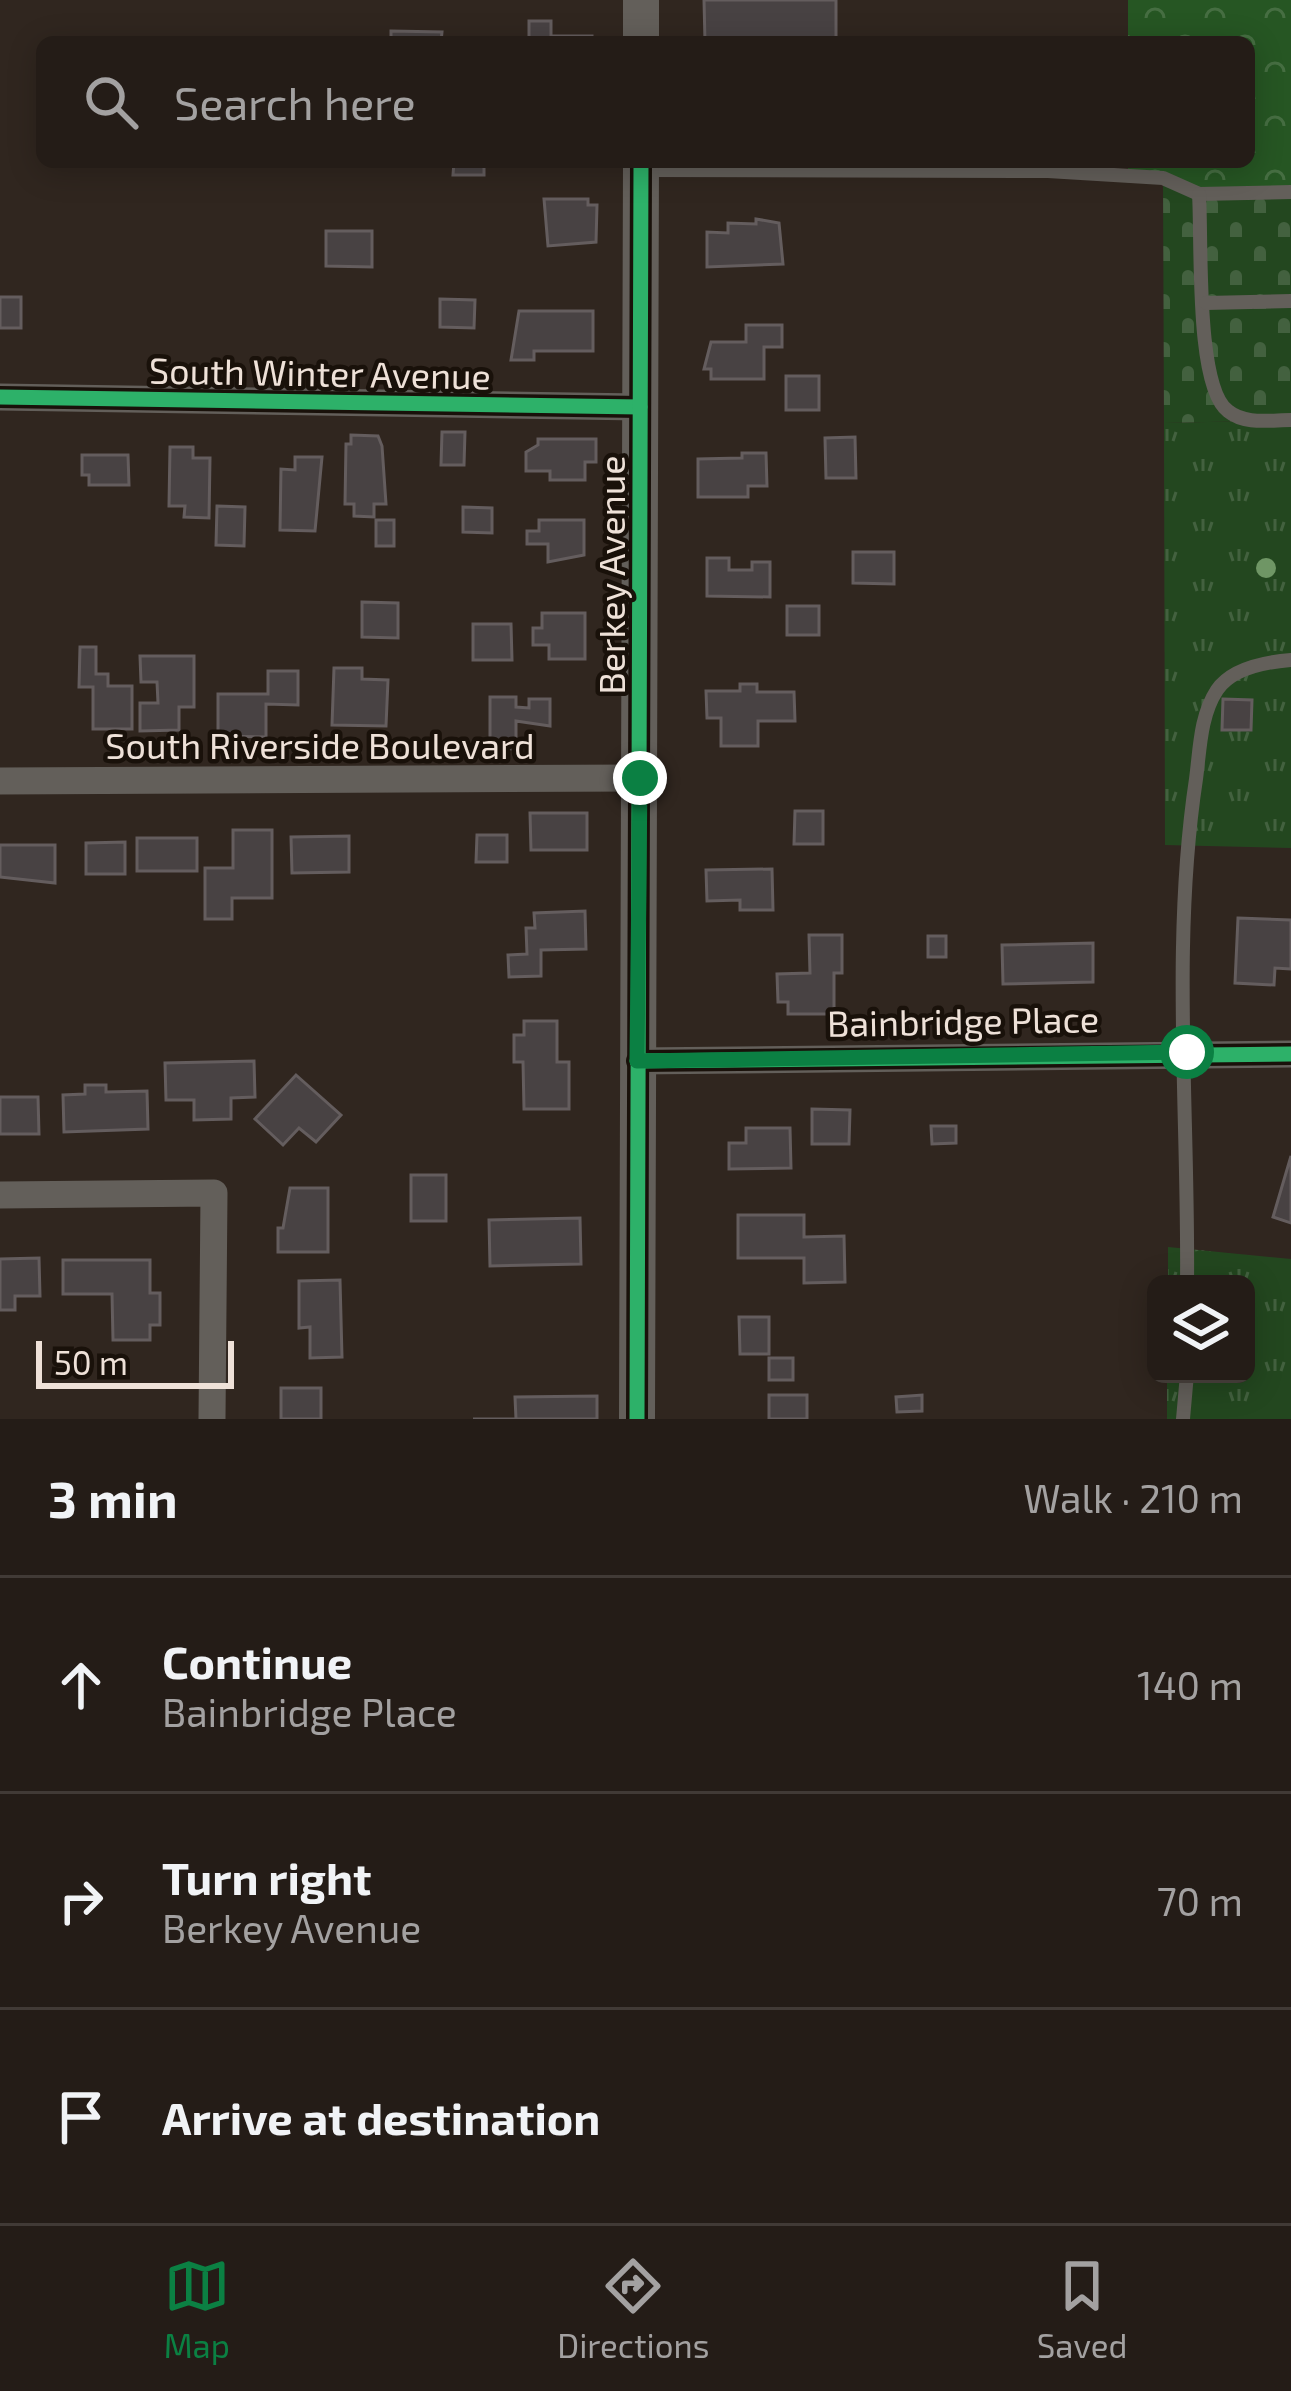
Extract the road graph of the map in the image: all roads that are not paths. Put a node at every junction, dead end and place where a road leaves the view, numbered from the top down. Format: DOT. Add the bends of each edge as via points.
graph roads {
  1 [pos="641,0"];
  2 [pos="641,36"];
  3 [pos="641,168"];
  4 [pos="804,168"];
  5 [pos="1291,192"];
  6 [pos="1199,194"];
  7 [pos="1291,302"];
  8 [pos="1206,303"];
  9 [pos="0,397"];
  10 [pos="640,407"];
  11 [pos="1291,420"];
  12 [pos="1291,660"];
  13 [pos="640,778"];
  14 [pos="0,781"];
  15 [pos="1187,1052"];
  16 [pos="1291,1054"];
  17 [pos="637,1061"];
  18 [pos="0,1196"];
  19 [pos="1187,1275"];
  20 [pos="1186,1383"];
  21 [pos="212,1419"];
  22 [pos="637,1419"];
  23 [pos="1183,1419"];
  1 -- 2 [label="street"];
  3 -- 10 [label="street, Berkey Avenue"];
  4 -- 6 [label="lane" via="1163,178"];
  5 -- 6 [label="lane"];
  6 -- 8 [label="lane"];
  7 -- 8 [label="lane"];
  8 -- 11 [label="lane" via="1205,366 1216,398 1252,421"];
  9 -- 10 [label="street, South Winter Avenue"];
  10 -- 13 [label="street, Berkey Avenue"];
  12 -- 15 [label="lane" via="1242,670 1220,685 1208,708 1190,819"];
  13 -- 14 [label="street, South Riverside Boulevard"];
  13 -- 17 [label="street, Berkey Avenue"];
  15 -- 16 [label="street, Bainbridge Place"];
  15 -- 17 [label="street, Bainbridge Place"];
  15 -- 19 [label="lane"];
  17 -- 22 [label="street, Berkey Avenue"];
  18 -- 21 [label="street" via="214,1193"];
  20 -- 23 [label="lane"];
}
